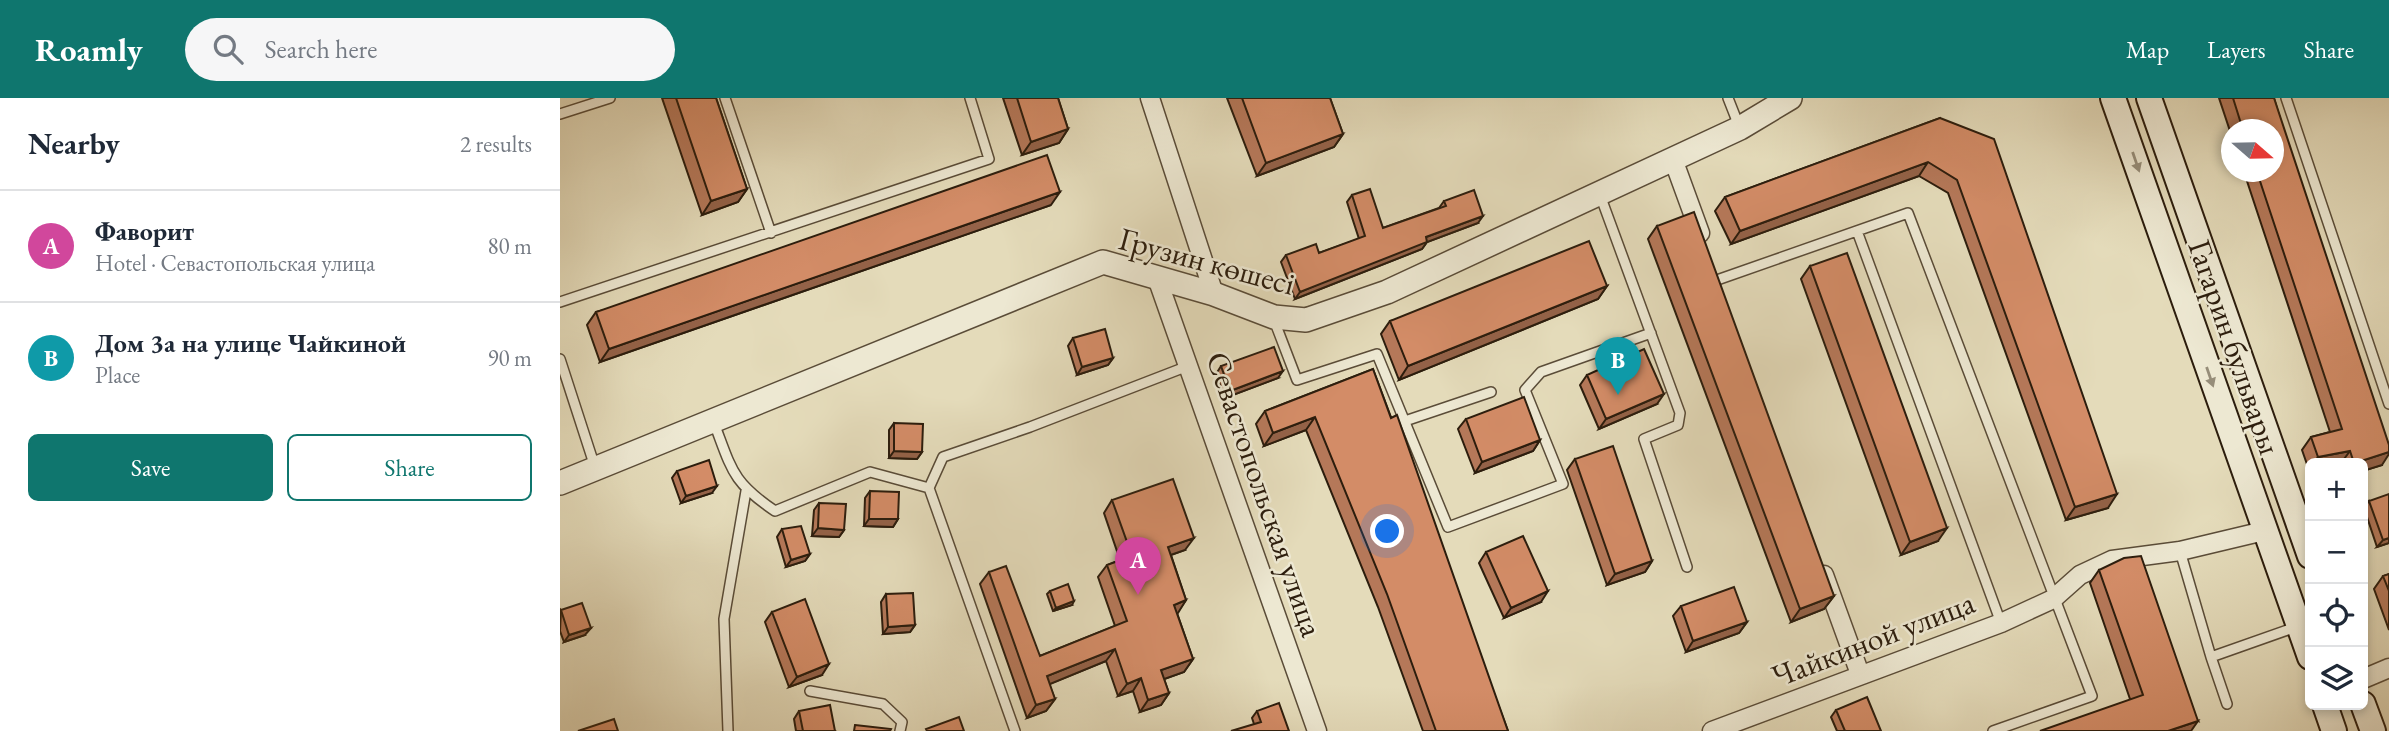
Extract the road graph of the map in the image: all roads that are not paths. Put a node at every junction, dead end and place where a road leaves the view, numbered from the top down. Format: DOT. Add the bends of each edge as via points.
graph roads {
  1 [pos="610,98"];
  2 [pos="725,98"];
  3 [pos="970,98"];
  4 [pos="1150,98"];
  5 [pos="1728,98"];
  6 [pos="1790,98"];
  7 [pos="2113,98"];
  8 [pos="2149,98"];
  9 [pos="2286,98"];
  10 [pos="560,114"];
  11 [pos="1740,128"];
  12 [pos="1673,159"];
  13 [pos="1599,193"];
  14 [pos="1857,231"];
  15 [pos="771,233"];
  16 [pos="1715,274"];
  17 [pos="1157,278"];
  18 [pos="1214,294"];
  19 [pos="560,302"];
  20 [pos="1274,317"];
  21 [pos="1651,333"];
  22 [pos="560,359"];
  23 [pos="1188,366"];
  24 [pos="1490,392"];
  25 [pos="2389,404"];
  26 [pos="713,420"];
  27 [pos="1405,421"];
  28 [pos="595,468"];
  29 [pos="560,482"];
  30 [pos="929,488"];
  31 [pos="746,491"];
  32 [pos="2263,531"];
  33 [pos="2305,542"];
  34 [pos="2180,551"];
  35 [pos="1819,560"];
  36 [pos="1687,567"];
  37 [pos="2053,599"];
  38 [pos="2001,623"];
  39 [pos="2301,625"];
  40 [pos="2307,647"];
  41 [pos="2211,657"];
  42 [pos="2389,668"];
  43 [pos="1860,674"];
  44 [pos="2368,677"];
  45 [pos="810,691"];
  46 [pos="2227,704"];
  47 [pos="2327,710"];
  48 [pos="2365,710"];
  49 [pos="1748,725"];
  50 [pos="728,731"];
  51 [pos="900,731"];
  52 [pos="1015,731"];
  53 [pos="1317,731"];
  54 [pos="1712,731"];
  55 [pos="1993,731"];
  56 [pos="2334,731"];
  57 [pos="2373,731"];
  1 -- 10 [label="lane"];
  2 -- 15 [label="lane"];
  3 -- 15 [label="lane" via="989,159"];
  4 -- 18 [label="street"];
  5 -- 11 [label="lane"];
  6 -- 11 [label="street, Грузин көшесі"];
  7 -- 32 [label="main road, Гагарин бульвары, one-way"];
  8 -- 33 [label="main road, Гагарин бульвары"];
  9 -- 25 [label="lane"];
  11 -- 12 [label="street, Грузин көшесі"];
  12 -- 13 [label="street, Грузин көшесі"];
  12 -- 16 [label="street"];
  13 -- 20 [label="street, Грузин көшесі" via="1387,292 1306,320"];
  13 -- 21 [label="lane"];
  14 -- 16 [label="lane"];
  14 -- 37 [label="lane" via="1908,213"];
  14 -- 38 [label="lane"];
  15 -- 19 [label="lane"];
  17 -- 18 [label="street, Грузин көшесі"];
  17 -- 23 [label="street, Севастопольская улица"];
  17 -- 26 [label="street, Грузин көшесі" via="1103,262"];
  18 -- 20 [label="street, Грузин көшесі"];
  20 -- 27 [label="lane" via="1297,380 1377,354"];
  21 -- 27 [label="lane" via="1541,372 1525,390 1563,484 1448,527"];
  21 -- 36 [label="lane" via="1680,413 1678,425 1644,439"];
  22 -- 28 [label="lane"];
  23 -- 30 [label="lane" via="943,457"];
  23 -- 53 [label="street, Севастопольская улица"];
  24 -- 27 [label="lane"];
  26 -- 28 [label="street, Грузин көшесі"];
  26 -- 31 [label="lane"];
  28 -- 29 [label="street, Грузин көшесі"];
  30 -- 31 [label="lane" via="870,472 775,510"];
  30 -- 52 [label="lane"];
  31 -- 50 [label="lane" via="724,619"];
  32 -- 34 [label="street, Чайкиной улица"];
  32 -- 39 [label="main road, Гагарин бульвары"];
  34 -- 37 [label="street, Чайкиной улица" via="2112,560 2080,575"];
  34 -- 41 [label="lane"];
  35 -- 43 [label="street"];
  37 -- 38 [label="street, Чайкиной улица"];
  37 -- 55 [label="lane" via="2092,696"];
  38 -- 43 [label="street, Чайкиной улица"];
  39 -- 40 [label="main road, Гагарин бульвары"];
  39 -- 41 [label="lane"];
  41 -- 46 [label="lane"];
  42 -- 44 [label="street"];
  43 -- 49 [label="street, Чайкиной улица"];
  45 -- 51 [label="lane" via="883,704 902,722"];
  47 -- 56 [label="main road"];
  48 -- 57 [label="main road"];
  49 -- 54 [label="street, Чайкиной улица"];
}
